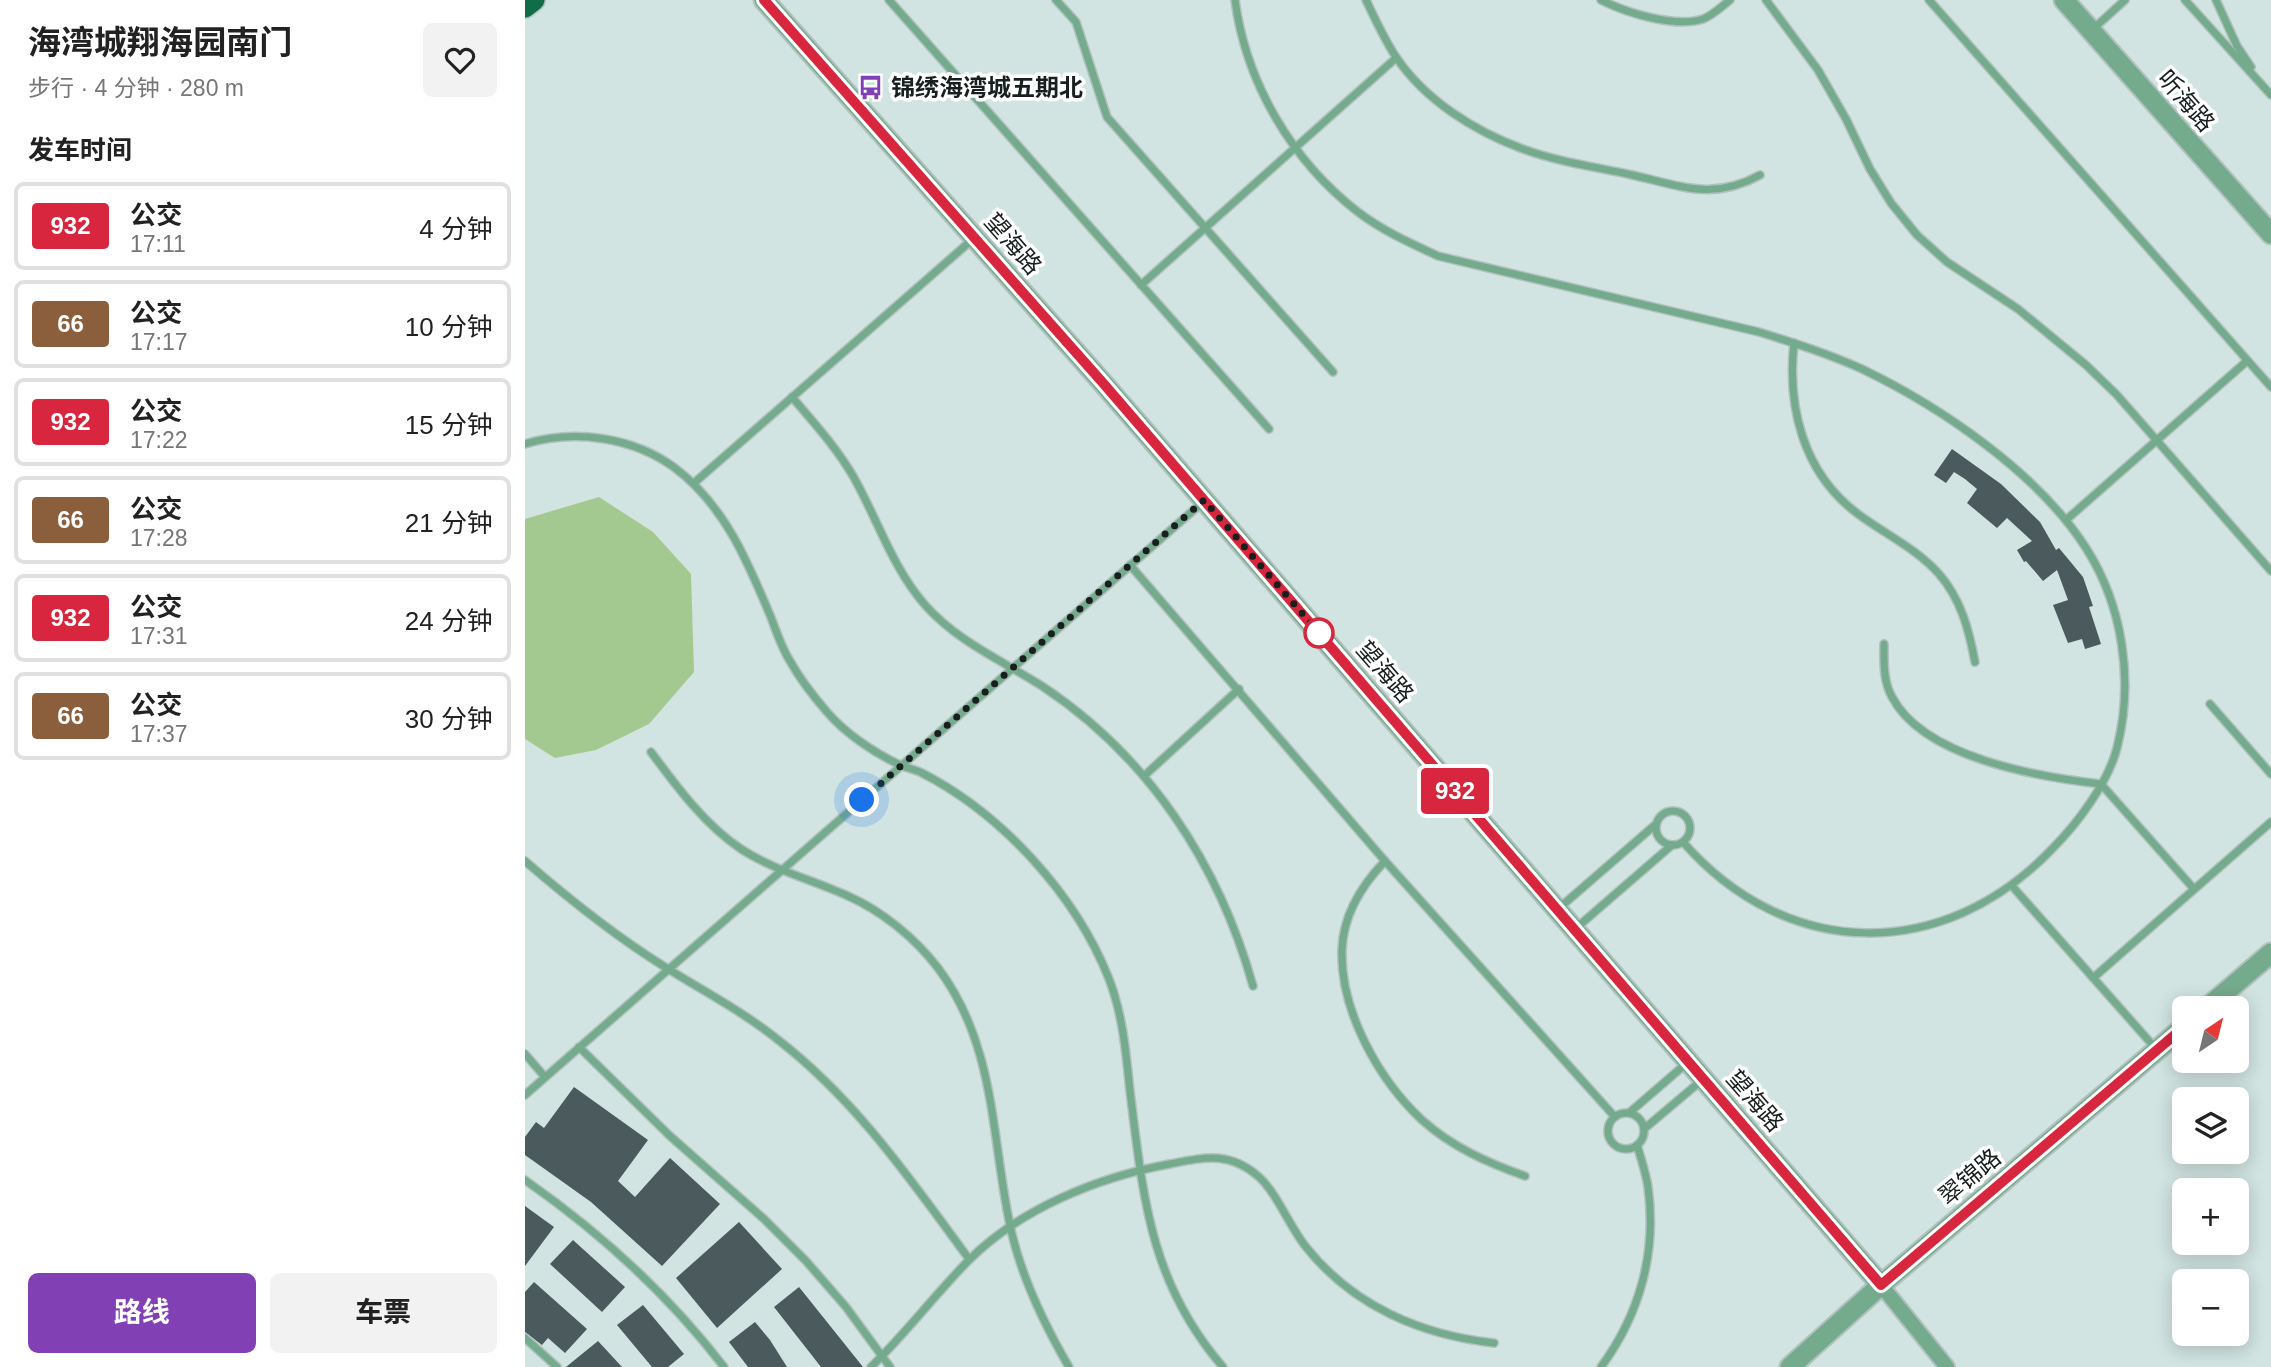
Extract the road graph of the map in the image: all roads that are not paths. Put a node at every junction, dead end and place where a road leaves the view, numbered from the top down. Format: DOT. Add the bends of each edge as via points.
graph roads {
  1 [pos="534,0"];
  2 [pos="764,0"];
  3 [pos="889,0"];
  4 [pos="1056,0"];
  5 [pos="1235,0"];
  6 [pos="1366,0"];
  7 [pos="1601,0"];
  8 [pos="1730,0"];
  9 [pos="1766,0"];
  10 [pos="1929,0"];
  11 [pos="2064,0"];
  12 [pos="2126,0"];
  13 [pos="2185,0"];
  14 [pos="2216,0"];
  15 [pos="525,7"];
  16 [pos="2091,31"];
  17 [pos="1397,58"];
  18 [pos="2264,86"];
  19 [pos="2271,95"];
  20 [pos="1295,148"];
  21 [pos="1761,176"];
  22 [pos="1206,228"];
  23 [pos="2271,234"];
  24 [pos="975,238"];
  25 [pos="1141,285"];
  26 [pos="1794,343"];
  27 [pos="2248,361"];
  28 [pos="1333,372"];
  29 [pos="2271,387"];
  30 [pos="792,397"];
  31 [pos="1269,429"];
  32 [pos="2156,441"];
  33 [pos="525,444"];
  34 [pos="694,483"];
  35 [pos="1204,500"];
  36 [pos="2066,520"];
  37 [pos="1130,565"];
  38 [pos="2271,571"];
  39 [pos="1884,644"];
  40 [pos="1975,662"];
  41 [pos="1012,668"];
  42 [pos="1239,690"];
  43 [pos="2210,705"];
  44 [pos="651,752"];
  45 [pos="901,765"];
  46 [pos="2271,774"];
  47 [pos="1144,776"];
  48 [pos="2101,784"];
  49 [pos="2271,822"];
  50 [pos="1655,825"];
  51 [pos="1683,842"];
  52 [pos="1672,845"];
  53 [pos="525,861"];
  54 [pos="1385,861"];
  55 [pos="783,869"];
  56 [pos="2012,886"];
  57 [pos="2194,890"];
  58 [pos="1557,909"];
  59 [pos="1574,929"];
  60 [pos="2271,953"];
  61 [pos="668,970"];
  62 [pos="2093,978"];
  63 [pos="1253,986"];
  64 [pos="2221,996"];
  65 [pos="2172,1037"];
  66 [pos="579,1047"];
  67 [pos="2157,1050"];
  68 [pos="525,1054"];
  69 [pos="1689,1062"];
  70 [pos="545,1077"];
  71 [pos="1703,1079"];
  72 [pos="525,1095"];
  73 [pos="1629,1113"];
  74 [pos="1615,1116"];
  75 [pos="1644,1129"];
  76 [pos="1637,1145"];
  77 [pos="1139,1170"];
  78 [pos="1525,1176"];
  79 [pos="525,1180"];
  80 [pos="1010,1227"];
  81 [pos="969,1259"];
  82 [pos="1881,1285"];
  83 [pos="525,1338"];
  84 [pos="1494,1343"];
  85 [pos="882,1356"];
  86 [pos="557,1367"];
  87 [pos="724,1367"];
  88 [pos="871,1367"];
  89 [pos="890,1367"];
  90 [pos="1069,1367"];
  91 [pos="1223,1367"];
  92 [pos="1601,1367"];
  93 [pos="1790,1367"];
  94 [pos="1947,1367"];
  1 -- 15 [label="highway"];
  2 -- 24 [label="street, 望海路"];
  3 -- 25 [label="lane"];
  4 -- 22 [label="lane" via="1076,22 1107,117"];
  5 -- 20 [label="lane" via="1247,54 1267,103"];
  6 -- 17 [label="lane"];
  7 -- 8 [label="lane" via="1640,15 1679,22 1705,18"];
  9 -- 32 [label="lane" via="1818,70 1891,204 1917,234 1947,262 2053,336 2117,396"];
  10 -- 27 [label="lane"];
  11 -- 16 [label="street, 听海路"];
  12 -- 16 [label="lane"];
  13 -- 18 [label="lane"];
  14 -- 18 [label="lane" via="2237,46"];
  16 -- 23 [label="street, 听海路"];
  17 -- 20 [label="lane"];
  17 -- 21 [label="lane" via="1454,114 1525,150 1698,190 1731,188"];
  18 -- 19 [label="lane"];
  20 -- 22 [label="lane"];
  20 -- 26 [label="lane" via="1324,183 1359,212 1438,256"];
  22 -- 25 [label="lane"];
  22 -- 28 [label="lane"];
  24 -- 30 [label="lane"];
  24 -- 35 [label="street, 望海路"];
  25 -- 31 [label="lane"];
  26 -- 36 [label="lane" via="1861,369 1955,423 1999,456"];
  26 -- 40 [label="lane" via="1794,410 1819,472 1855,512 1916,553 1939,575 1969,630"];
  27 -- 29 [label="lane"];
  27 -- 32 [label="lane"];
  30 -- 34 [label="lane"];
  30 -- 41 [label="lane" via="834,445 886,546 926,605 980,652"];
  32 -- 36 [label="lane"];
  32 -- 38 [label="lane"];
  33 -- 34 [label="lane" via="566,436 621,442 660,459"];
  34 -- 45 [label="lane" via="728,526 796,671 829,714 873,751"];
  35 -- 37 [label="lane"];
  35 -- 58 [label="street, 望海路"];
  36 -- 48 [label="lane" via="2103,579 2122,647 2123,717 2116,751"];
  37 -- 41 [label="lane"];
  37 -- 42 [label="lane"];
  39 -- 48 [label="lane" via="1884,671 1891,696 1906,718 1927,735 2029,773"];
  41 -- 45 [label="lane"];
  41 -- 47 [label="lane" via="1096,728"];
  42 -- 47 [label="lane"];
  42 -- 54 [label="lane"];
  43 -- 46 [label="lane"];
  44 -- 55 [label="lane" via="707,820 741,849"];
  45 -- 55 [label="lane"];
  45 -- 77 [label="lane" via="980,810 1038,864 1078,918 1109,980 1124,1034"];
  47 -- 63 [label="lane" via="1185,830 1213,880"];
  48 -- 56 [label="lane" via="2063,839"];
  48 -- 57 [label="lane"];
  49 -- 57 [label="lane"];
  50 -- 51 [label="lane" via="1665,812 1682,813 1690,827"];
  50 -- 52 [label="lane" via="1658,836"];
  50 -- 58 [label="lane"];
  51 -- 52 [label="lane"];
  51 -- 56 [label="lane" via="1731,888 1768,910 1808,925 1851,933 1894,932 1936,924 1976,908"];
  52 -- 59 [label="lane"];
  53 -- 61 [label="lane" via="607,929"];
  54 -- 74 [label="lane"];
  54 -- 78 [label="lane" via="1360,892 1345,931 1345,976 1358,1026 1397,1093 1424,1121 1454,1145"];
  55 -- 61 [label="lane"];
  55 -- 80 [label="lane" via="849,896 882,916 912,939 958,999 986,1069"];
  56 -- 62 [label="lane"];
  57 -- 62 [label="lane"];
  58 -- 59 [label="street, 望海路"];
  59 -- 69 [label="street, 望海路"];
  60 -- 64 [label="street"];
  61 -- 66 [label="lane"];
  61 -- 81 [label="lane" via="778,1039 827,1082 872,1129"];
  62 -- 67 [label="lane"];
  65 -- 67 [label="street, 翠锦路"];
  66 -- 70 [label="lane"];
  66 -- 85 [label="lane" via="806,1261"];
  67 -- 82 [label="street, 翠锦路"];
  68 -- 70 [label="lane"];
  69 -- 71 [label="street, 望海路"];
  69 -- 73 [label="lane"];
  70 -- 72 [label="lane"];
  71 -- 75 [label="lane"];
  71 -- 82 [label="street, 望海路"];
  73 -- 74 [label="lane"];
  73 -- 75 [label="lane"];
  74 -- 76 [label="lane" via="1609,1124 1612,1143 1629,1149"];
  75 -- 76 [label="lane"];
  76 -- 92 [label="lane" via="1648,1185 1647,1269 1635,1309"];
  77 -- 80 [label="lane" via="1073,1193"];
  77 -- 84 [label="lane" via="1206,1157 1246,1166 1262,1179 1306,1248 1351,1291 1424,1329"];
  77 -- 91 [label="lane" via="1149,1223 1171,1286"];
  79 -- 87 [label="lane" via="617,1250"];
  80 -- 81 [label="lane"];
  80 -- 90 [label="lane" via="1029,1283"];
  81 -- 85 [label="lane"];
  82 -- 93 [label="street, 翠锦路"];
  82 -- 94 [label="street"];
  83 -- 86 [label="lane"];
  85 -- 88 [label="lane"];
  85 -- 89 [label="lane"];
}
